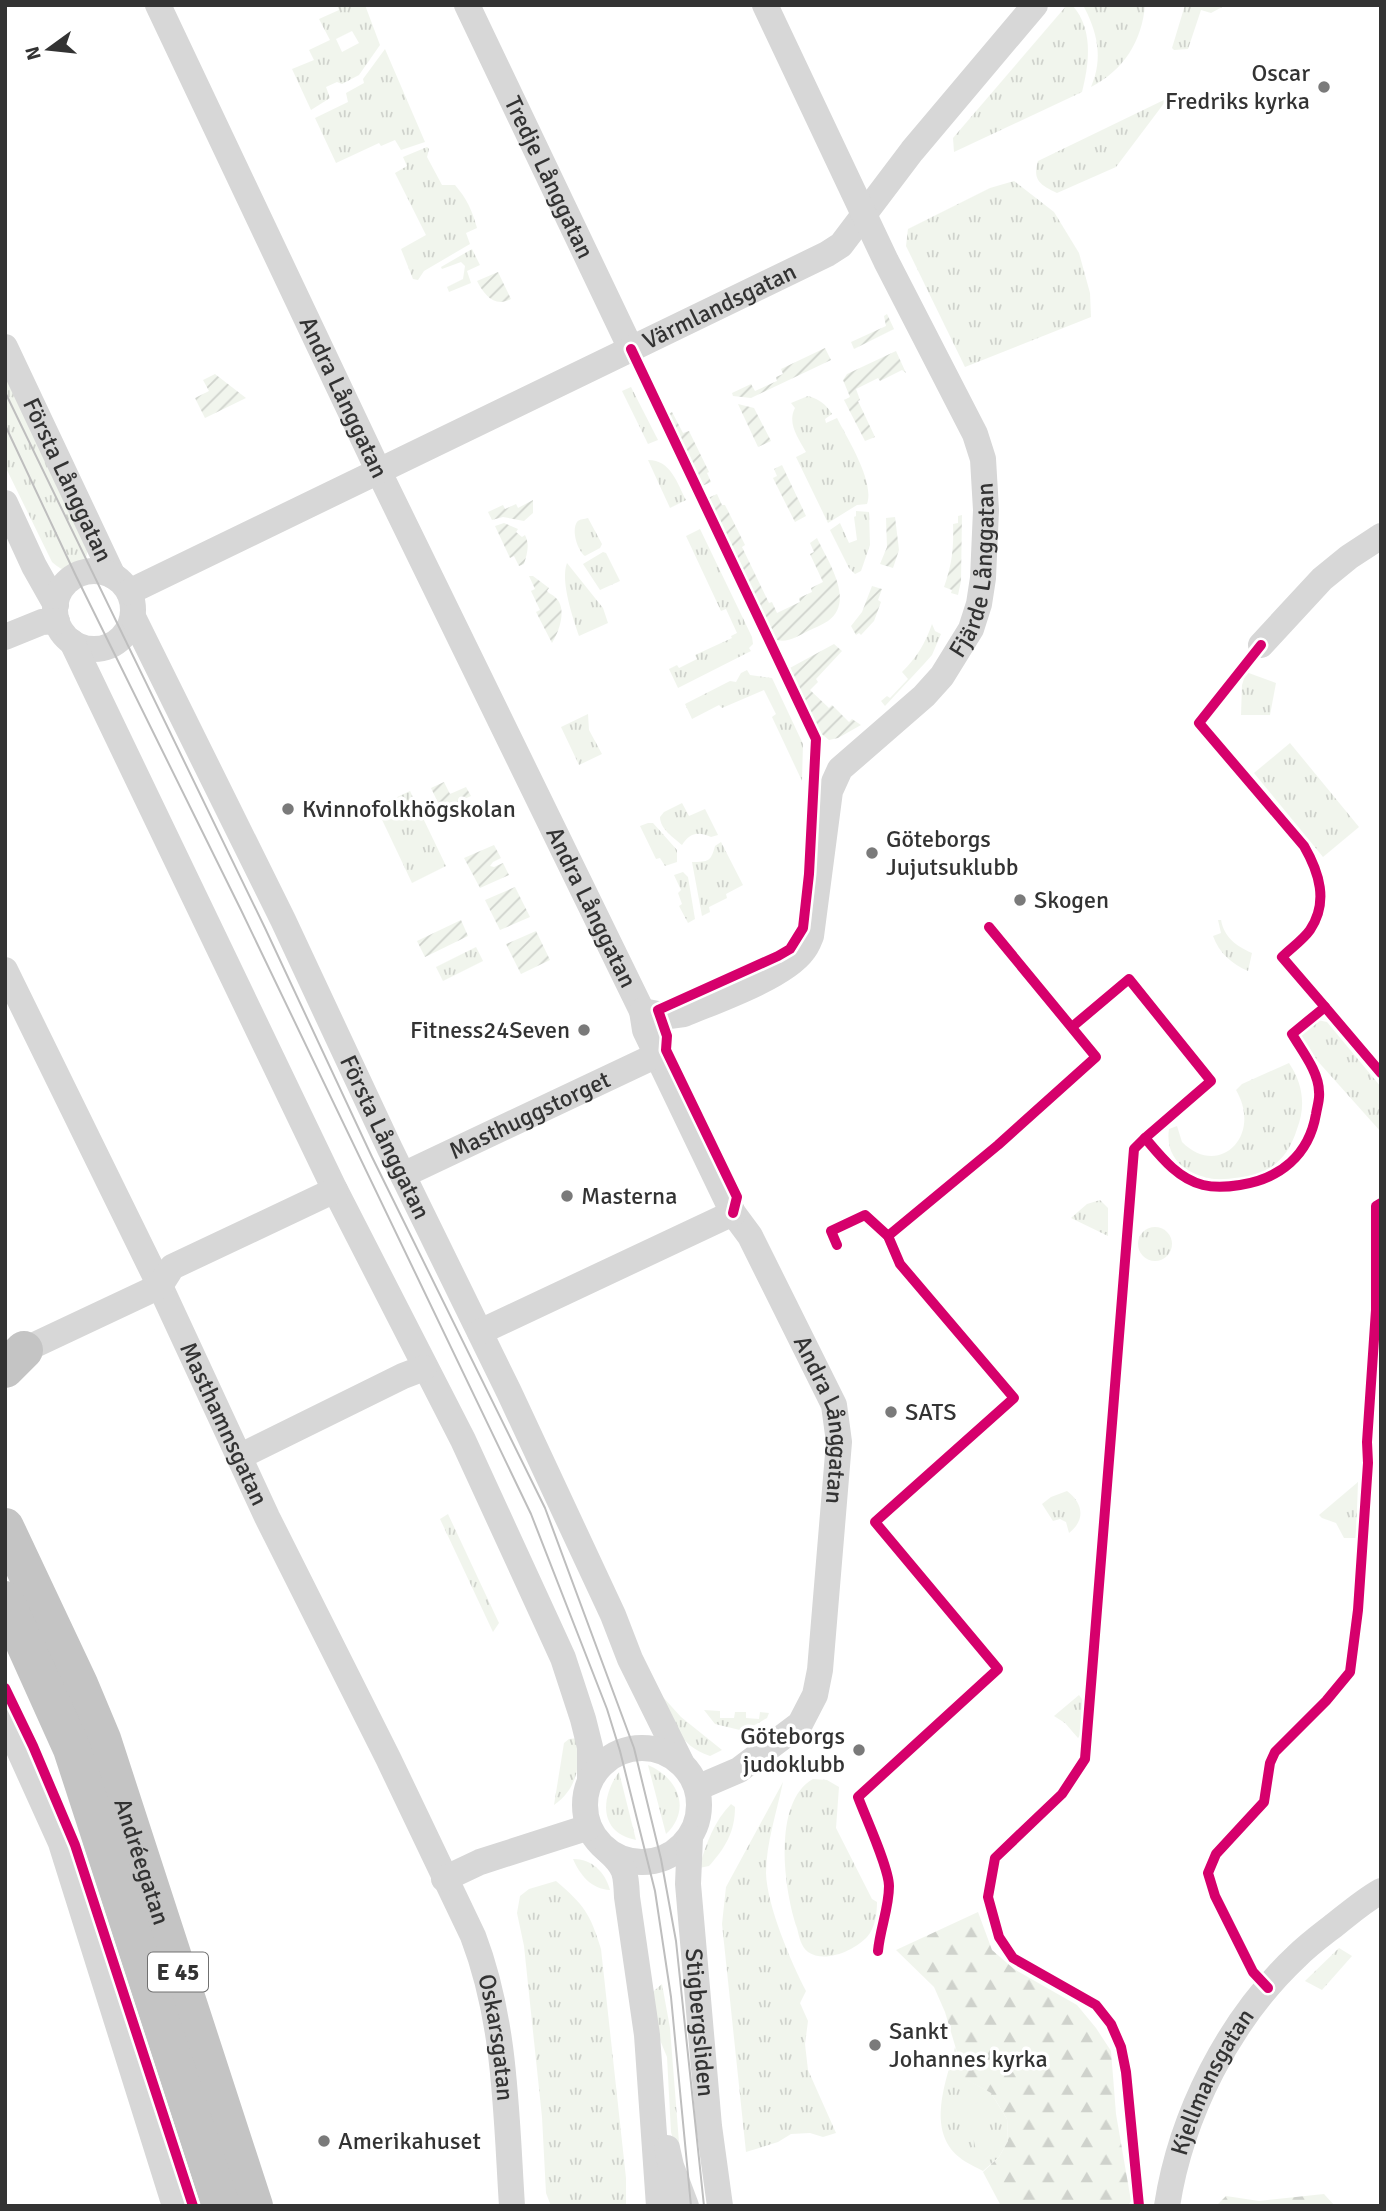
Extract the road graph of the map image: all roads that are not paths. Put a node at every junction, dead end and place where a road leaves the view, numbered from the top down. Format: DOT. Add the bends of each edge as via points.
graph roads {
  1 [pos="158,5"];
  2 [pos="467,5"];
  3 [pos="765,5"];
  4 [pos="1035,5"];
  5 [pos="864,215"];
  6 [pos="5,346"];
  7 [pos="631,349"];
  8 [pos="379,472"];
  9 [pos="5,503"];
  10 [pos="1381,536"];
  11 [pos="125,595"];
  12 [pos="62,622"];
  13 [pos="5,636"];
  14 [pos="1261,645"];
  15 [pos="5,970"];
  16 [pos="642,1010"];
  17 [pos="657,1055"];
  18 [pos="403,1175"];
  19 [pos="335,1190"];
  20 [pos="733,1213"];
  21 [pos="160,1286"];
  22 [pos="480,1332"];
  23 [pos="12,1357"];
  24 [pos="424,1368"];
  25 [pos="239,1457"];
  26 [pos="5,1527"];
  27 [pos="5,1600"];
  28 [pos="5,1719"];
  29 [pos="681,1762"];
  30 [pos="590,1780"];
  31 [pos="697,1788"];
  32 [pos="589,1827"];
  33 [pos="690,1837"];
  34 [pos="608,1851"];
  35 [pos="444,1879"];
  36 [pos="1381,1891"];
  37 [pos="647,2035"];
  38 [pos="175,2206"];
  39 [pos="221,2206"];
  40 [pos="254,2206"];
  41 [pos="512,2206"];
  42 [pos="659,2206"];
  43 [pos="686,2206"];
  44 [pos="720,2206"];
  45 [pos="1167,2206"];
  1 -- 8 [label="street, Andra Långgatan"];
  2 -- 7 [label="street, Tredje Långgatan"];
  3 -- 5 [label="street, Fjärde Långgatan"];
  4 -- 5 [label="street, Värmlandsgatan"];
  5 -- 7 [label="street, Värmlandsgatan" via="841,245 827,254"];
  5 -- 16 [label="street, Fjärde Långgatan" via="979,447 986,510 979,604 971,629 942,676 834,779 811,936 803,952 772,974 684,1014"];
  6 -- 11 [label="street, Första Långgatan"];
  7 -- 8 [label="street, Värmlandsgatan"];
  8 -- 11 [label="street, Värmlandsgatan"];
  8 -- 16 [label="street, Andra Långgatan"];
  9 -- 12 [label="street"];
  10 -- 14 [label="street" via="1322,579"];
  11 -- 12 [label="street, Första Långgatan" via="93,571 76,576 62,588"];
  11 -- 12 [label="street" via="128,631 110,646 90,649"];
  11 -- 18 [label="street, Första Långgatan"];
  12 -- 13 [label="street" via="42,622"];
  12 -- 19 [label="street"];
  15 -- 21 [label="street, Masthamnsgatan"];
  16 -- 17 [label="street, Andra Långgatan"];
  17 -- 18 [label="street, Masthuggstorget"];
  17 -- 20 [label="street, Andra Långgatan"];
  18 -- 22 [label="street, Första Långgatan"];
  19 -- 21 [label="street" via="172,1267"];
  19 -- 24 [label="street"];
  20 -- 22 [label="street"];
  20 -- 31 [label="street, Andra Långgatan" via="750,1236 834,1405 839,1442 816,1695 800,1724 739,1770"];
  21 -- 23 [label="street"];
  21 -- 25 [label="street, Masthamnsgatan"];
  22 -- 29 [label="street, Första Långgatan"];
  24 -- 25 [label="street"];
  24 -- 30 [label="street" via="463,1440 563,1658 590,1747"];
  25 -- 35 [label="street, Masthamnsgatan"];
  26 -- 40 [label="highway, Andréegatan / E 45" via="102,1739"];
  27 -- 39 [label="highway, Andréegatan / E 45" via="72,1749"];
  28 -- 38 [label="street" via="61,1843"];
  29 -- 30 [label="street" via="659,1750 634,1748 608,1758"];
  29 -- 31 [label="street"];
  30 -- 32 [label="street" via="585,1795"];
  31 -- 33 [label="street, Stigbergsliden" via="699,1813"];
  32 -- 34 [label="street, Stigbergsliden"];
  32 -- 35 [label="street" via="480,1862"];
  33 -- 34 [label="street" via="677,1850 648,1862"];
  33 -- 44 [label="street, Stigbergsliden" via="688,1884"];
  34 -- 37 [label="street, Stigbergsliden" via="622,1864 626,1876"];
  35 -- 41 [label="street, Oskarsgatan" via="483,1962 498,2024"];
  36 -- 45 [label="street, Kjellmansgatan" via="1295,1958 1216,2061 1188,2128"];
  37 -- 42 [label="street, Stigbergsliden"];
  37 -- 43 [label="street, Stigbergsliden" via="662,2079 671,2165"];
}
